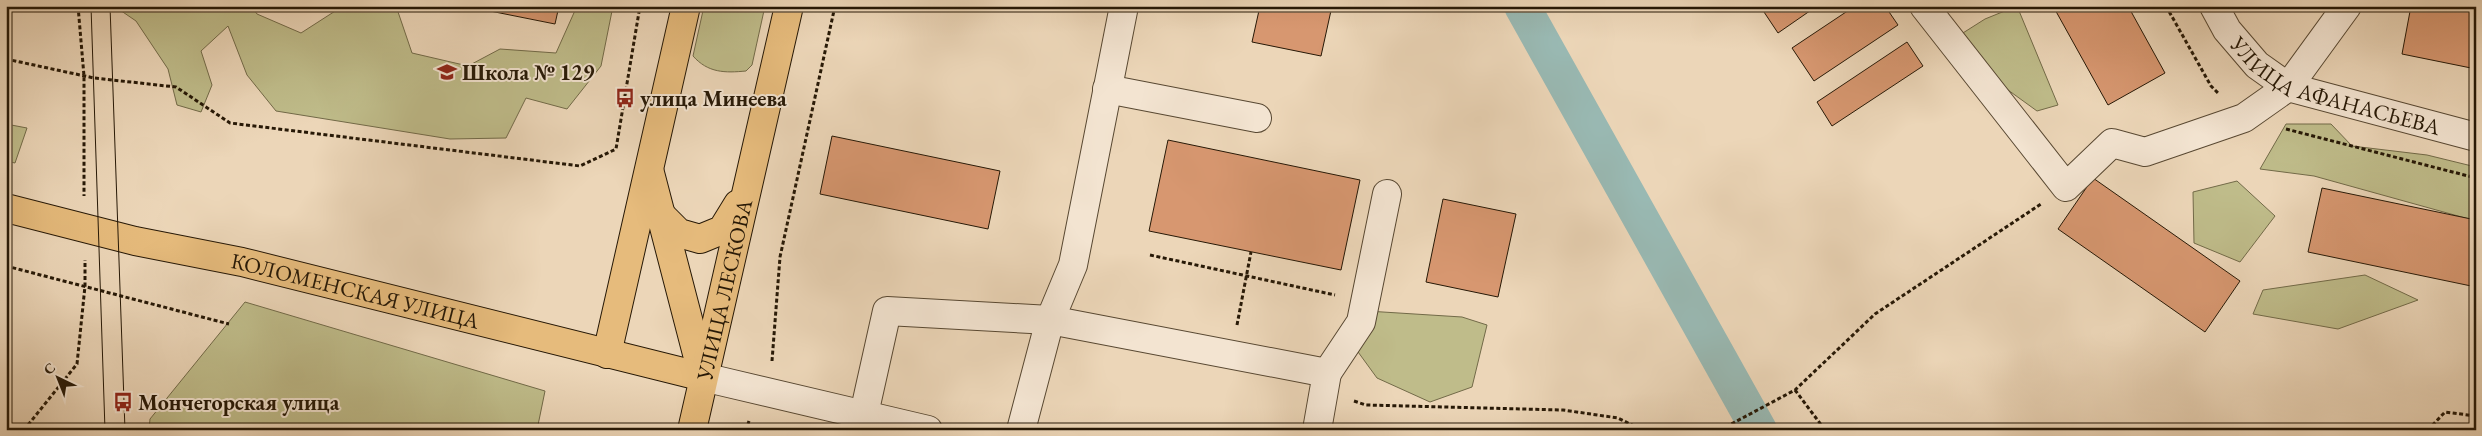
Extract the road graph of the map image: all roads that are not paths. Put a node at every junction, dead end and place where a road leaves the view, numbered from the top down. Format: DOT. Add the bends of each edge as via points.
graph roads {
  1 [pos="686,6"];
  2 [pos="789,6"];
  3 [pos="1124,6"];
  4 [pos="1924,6"];
  5 [pos="2214,6"];
  6 [pos="2347,6"];
  7 [pos="2288,87"];
  8 [pos="1107,89"];
  9 [pos="1256,118"];
  10 [pos="2476,137"];
  11 [pos="649,169"];
  12 [pos="745,192"];
  13 [pos="1387,194"];
  14 [pos="6,208"];
  15 [pos="661,215"];
  16 [pos="1050,320"];
  17 [pos="607,354"];
  18 [pos="702,377"];
  19 [pos="1325,382"];
  20 [pos="864,414"];
  21 [pos="692,430"];
  22 [pos="928,430"];
  23 [pos="1021,430"];
  24 [pos="1317,430"];
  1 -- 11 [label="main road, УЛИЦА ЛЕСКОВА"];
  2 -- 12 [label="main road, УЛИЦА ЛЕСКОВА"];
  3 -- 8 [label="street"];
  4 -- 7 [label="street" via="2066,187 2112,143 2145,152 2244,118"];
  5 -- 7 [label="street, УЛИЦА АФАНАСЬЕВА" via="2227,30 2257,65"];
  6 -- 7 [label="street"];
  7 -- 10 [label="street, УЛИЦА АФАНАСЬЕВА"];
  8 -- 9 [label="street"];
  8 -- 16 [label="street" via="1073,265"];
  11 -- 15 [label="main road, УЛИЦА ЛЕСКОВА"];
  11 -- 17 [label="main road"];
  12 -- 15 [label="main road" via="722,230 700,239 679,233"];
  12 -- 18 [label="main road, УЛИЦА ЛЕСКОВА"];
  13 -- 19 [label="street" via="1361,322"];
  14 -- 17 [label="main road, КОЛОМЕНСКАЯ УЛИЦА" via="134,241 242,262"];
  15 -- 18 [label="main road, УЛИЦА ЛЕСКОВА"];
  16 -- 19 [label="street" via="1231,355"];
  16 -- 20 [label="street" via="888,311"];
  16 -- 23 [label="street"];
  17 -- 18 [label="main road, КОЛОМЕНСКАЯ УЛИЦА"];
  18 -- 20 [label="street"];
  18 -- 21 [label="main road"];
  19 -- 24 [label="street"];
  20 -- 22 [label="street"];
}
